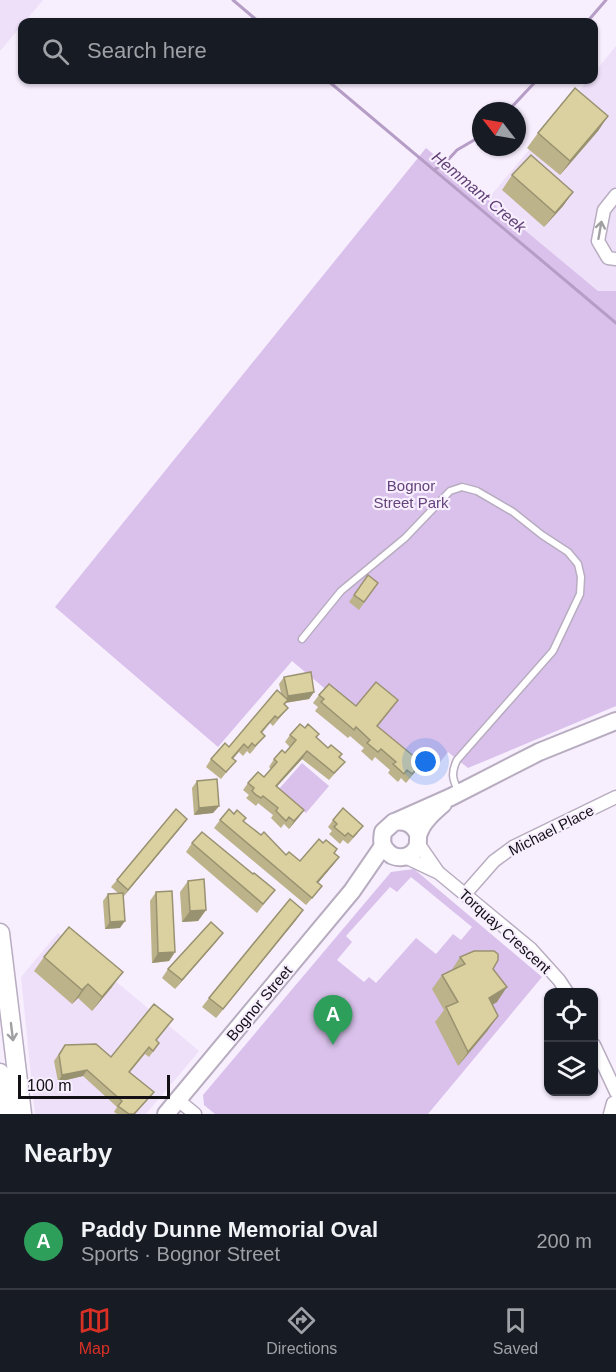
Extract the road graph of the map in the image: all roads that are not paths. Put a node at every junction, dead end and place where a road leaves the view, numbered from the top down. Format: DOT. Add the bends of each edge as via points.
graph roads {
  1 [pos="616,195"];
  2 [pos="616,259"];
  3 [pos="302,639"];
  4 [pos="616,721"];
  5 [pos="455,794"];
  6 [pos="616,797"];
  7 [pos="397,821"];
  8 [pos="418,839"];
  9 [pos="383,846"];
  10 [pos="401,857"];
  11 [pos="439,873"];
  12 [pos="352,891"];
  13 [pos="465,894"];
  14 [pos="0,933"];
  15 [pos="564,988"];
  16 [pos="598,1054"];
  17 [pos="0,1074"];
  18 [pos="616,1092"];
  19 [pos="178,1100"];
  20 [pos="616,1102"];
  21 [pos="5,1114"];
  22 [pos="22,1114"];
  23 [pos="166,1114"];
  24 [pos="195,1114"];
  25 [pos="610,1114"];
  2 -- 1 [label="street, one-way" via="608,258 598,242 604,210"];
  3 -- 5 [label="lane" via="341,591 405,538 450,491 462,487 477,491 513,512 568,552 578,564 580,594 561,638 457,760 452,770"];
  4 -- 5 [label="street, Bognor Street" via="539,752"];
  5 -- 7 [label="street, Bognor Street"];
  5 -- 8 [label="street, Bognor Street" via="430,817"];
  6 -- 13 [label="street, Michael Place" via="513,847 494,861"];
  7 -- 8 [label="street" via="412,825"];
  7 -- 9 [label="street, Bognor Street" via="383,832"];
  8 -- 10 [label="street, Bognor Street" via="414,852"];
  8 -- 11 [label="street, Torquay Crescent"];
  9 -- 10 [label="street" via="387,853"];
  9 -- 12 [label="street, Bognor Street"];
  10 -- 11 [label="street, Torquay Crescent"];
  10 -- 12 [label="street, Bognor Street"];
  11 -- 13 [label="street, Torquay Crescent"];
  12 -- 19 [label="street, Bognor Street"];
  13 -- 15 [label="street, Torquay Crescent" via="531,949"];
  14 -- 22 [label="main road, one-way"];
  16 -- 18 [label="street"];
  17 -- 21 [label="main road"];
  19 -- 23 [label="street, Bognor Street"];
  19 -- 24 [label="street"];
  20 -- 25 [label="street"];
}
